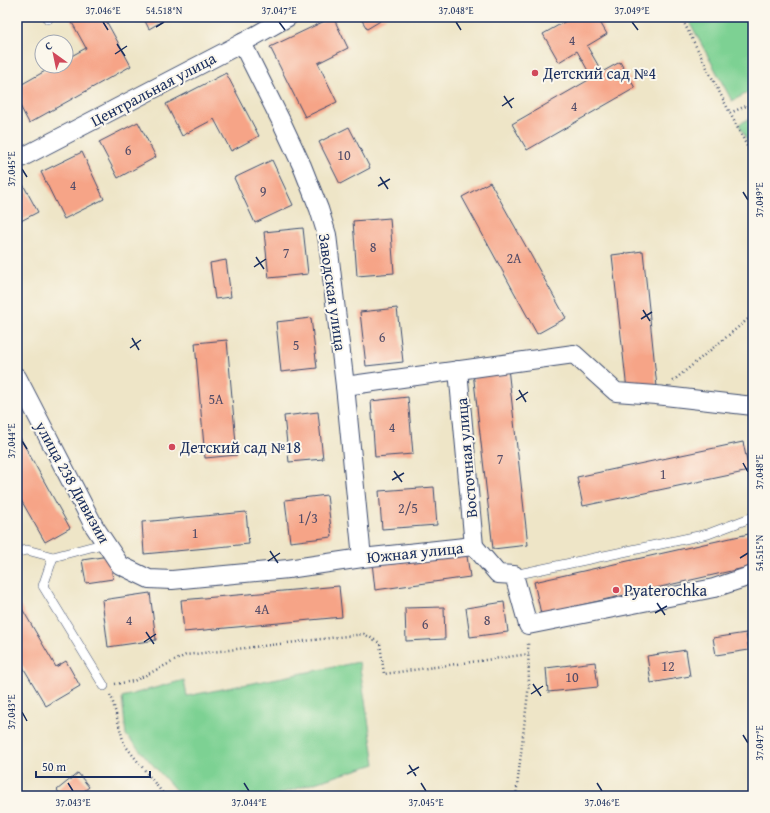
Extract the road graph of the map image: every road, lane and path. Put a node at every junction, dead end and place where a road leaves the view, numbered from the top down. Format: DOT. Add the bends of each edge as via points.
graph roads {
  1 [pos="288,17"];
  2 [pos="681,17"];
  3 [pos="242,43"];
  4 [pos="753,103"];
  5 [pos="730,113"];
  6 [pos="753,158"];
  7 [pos="17,160"];
  8 [pos="753,315"];
  9 [pos="458,370"];
  10 [pos="17,377"];
  11 [pos="345,386"];
  12 [pos="656,395"];
  13 [pos="753,406"];
  14 [pos="753,517"];
  15 [pos="106,543"];
  16 [pos="474,546"];
  17 [pos="17,552"];
  18 [pos="53,557"];
  19 [pos="362,558"];
  20 [pos="120,565"];
  21 [pos="514,575"];
  22 [pos="753,575"];
  23 [pos="528,625"];
  24 [pos="528,654"];
  25 [pos="104,686"];
  26 [pos="165,796"];
  27 [pos="516,796"];
  1 -- 3 [label="street, Центральная улица"];
  2 -- 5 [label="path"];
  3 -- 7 [label="street, Центральная улица"];
  3 -- 11 [label="street, Заводская улица" via="302,166 327,235"];
  4 -- 5 [label="path"];
  5 -- 6 [label="path"];
  8 -- 12 [label="path"];
  9 -- 11 [label="street"];
  9 -- 12 [label="street" via="574,354 616,392"];
  9 -- 16 [label="street, Восточная улица"];
  10 -- 15 [label="street, улица 238 Дивизии" via="94,526"];
  11 -- 19 [label="street, Заводская улица"];
  12 -- 13 [label="street"];
  14 -- 21 [label="lane" via="708,534"];
  15 -- 18 [label="lane"];
  15 -- 20 [label="street, улица 238 Дивизии"];
  16 -- 19 [label="street, Южная улица"];
  16 -- 21 [label="street, Южная улица" via="498,574"];
  17 -- 18 [label="lane" via="27,550"];
  18 -- 25 [label="lane" via="43,586"];
  19 -- 20 [label="street, Южная улица" via="288,569 172,580 149,579"];
  21 -- 23 [label="street"];
  22 -- 23 [label="street" via="714,588"];
  23 -- 24 [label="path"];
  24 -- 25 [label="path" via="384,674 380,643 364,634 186,655 134,681"];
  24 -- 27 [label="path" via="529,684"];
  25 -- 26 [label="path" via="112,699 124,744"];
}
